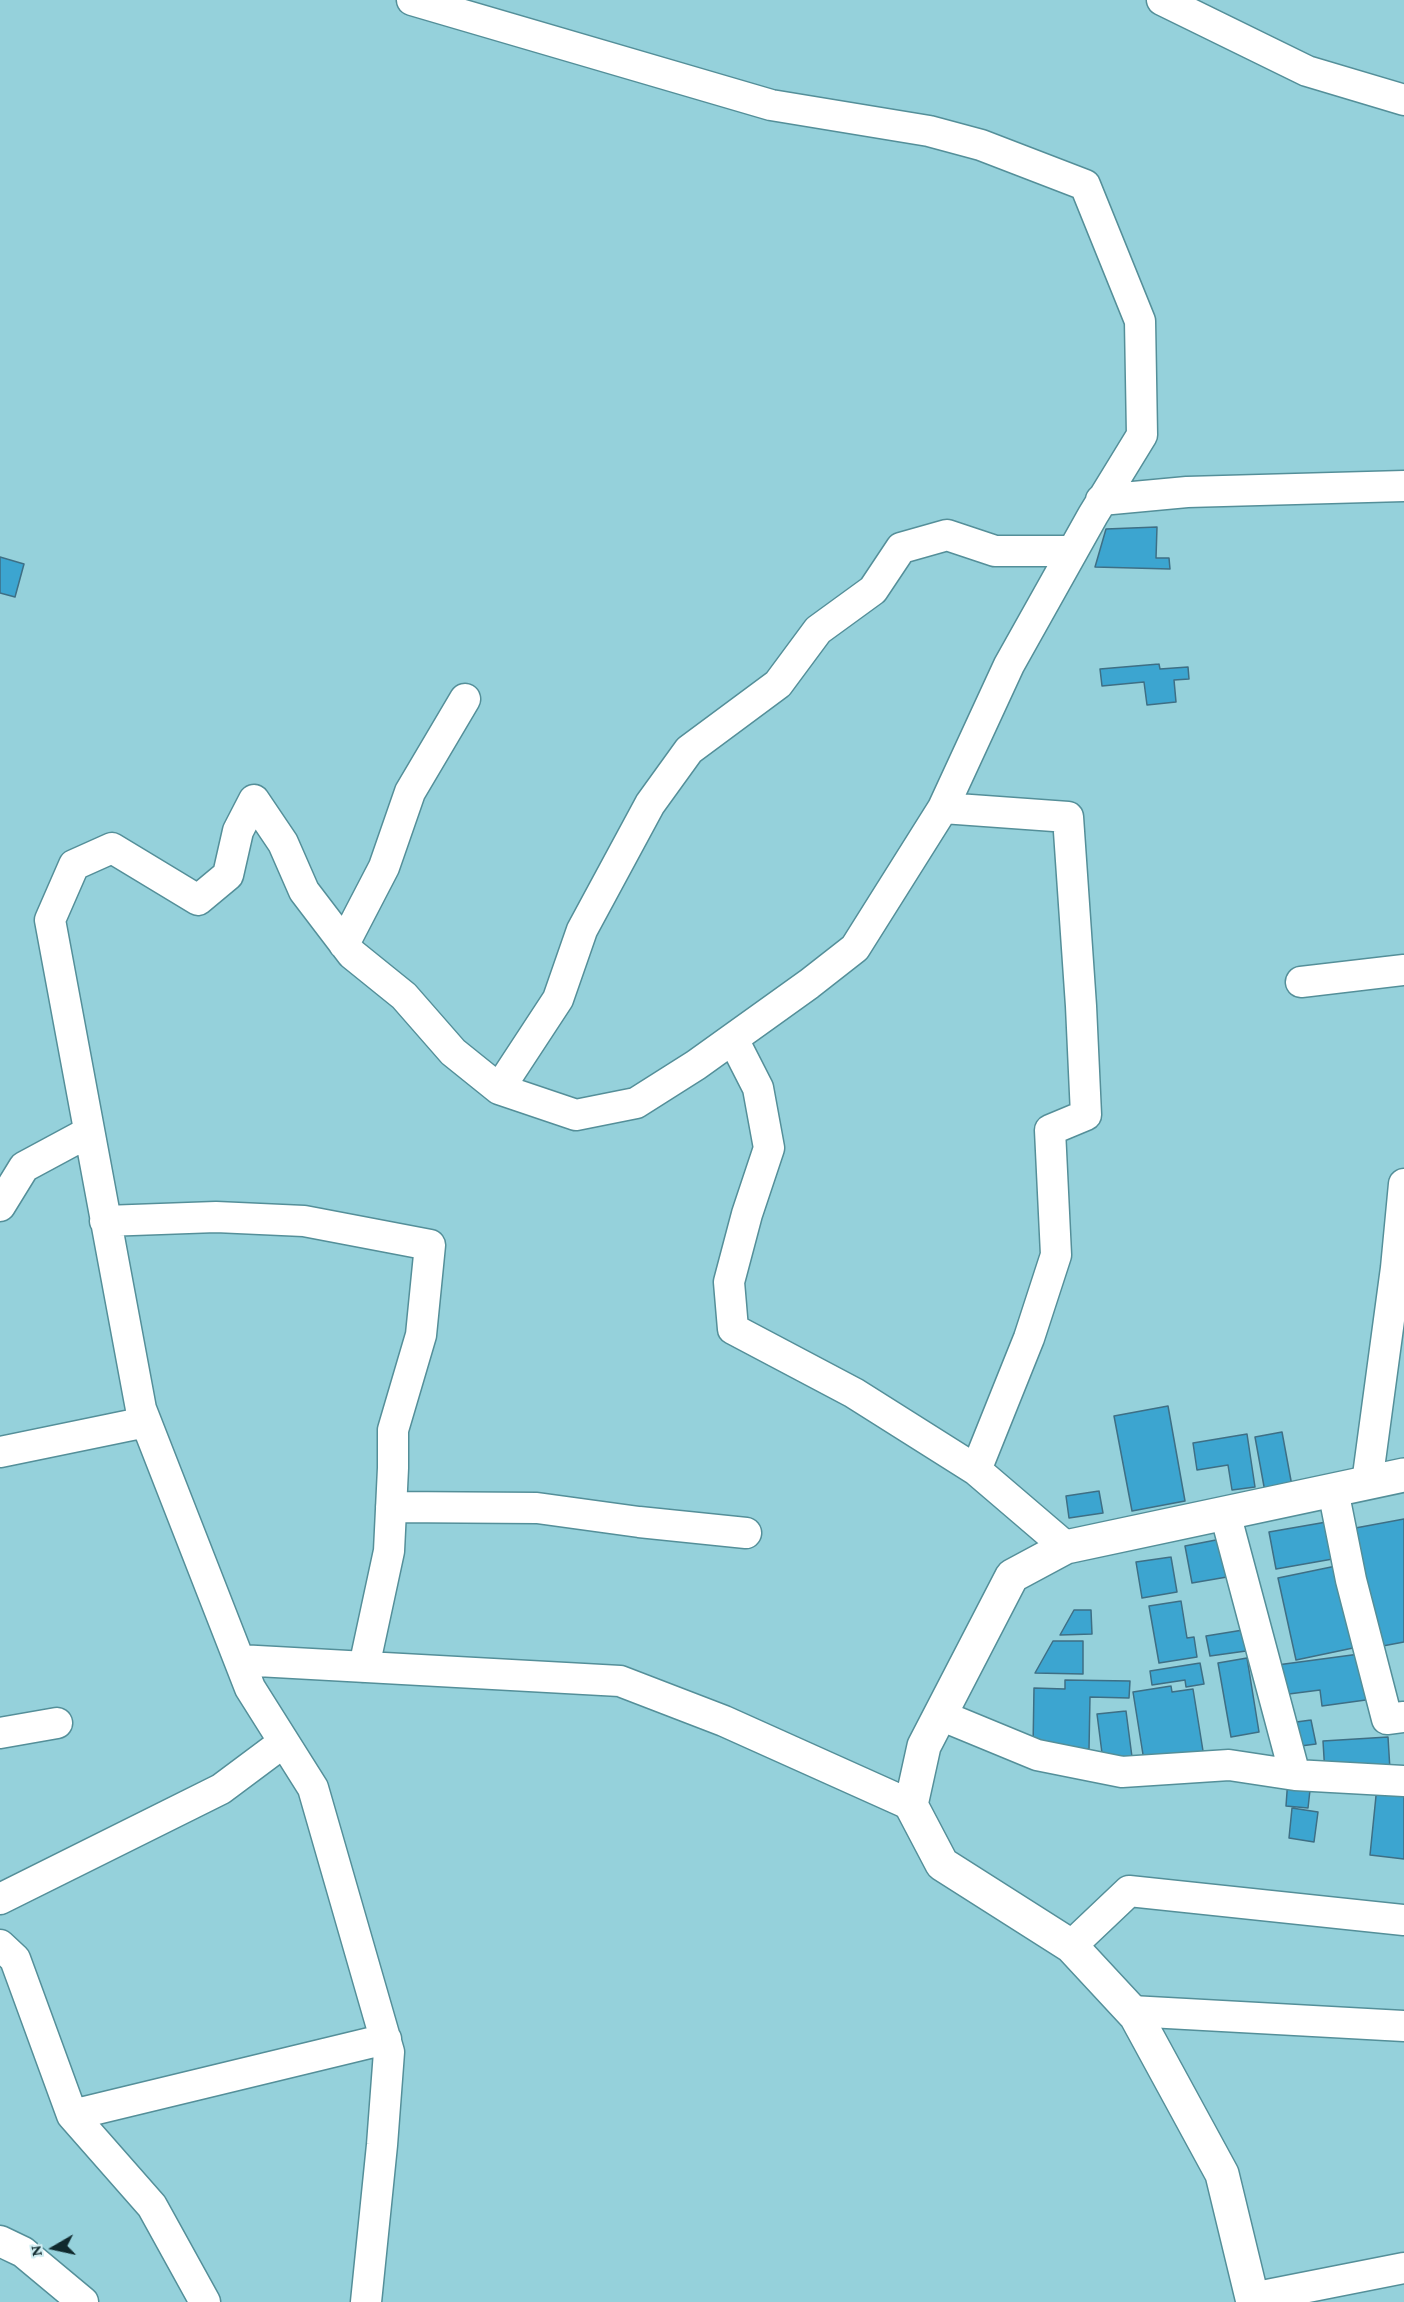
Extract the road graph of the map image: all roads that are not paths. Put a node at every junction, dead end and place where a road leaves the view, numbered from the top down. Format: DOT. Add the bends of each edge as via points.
graph roads {
  1 [pos="412,0"];
  2 [pos="1171,2"];
  3 [pos="1404,100"];
  4 [pos="1404,486"];
  5 [pos="1101,500"];
  6 [pos="1072,551"];
  7 [pos="465,699"];
  8 [pos="942,808"];
  9 [pos="344,944"];
  10 [pos="1404,970"];
  11 [pos="1301,982"];
  12 [pos="733,1039"];
  13 [pos="499,1089"];
  14 [pos="89,1132"];
  15 [pos="1404,1184"];
  16 [pos="0,1206"];
  17 [pos="105,1221"];
  18 [pos="146,1422"];
  19 [pos="0,1452"];
  20 [pos="976,1470"];
  21 [pos="1404,1475"];
  22 [pos="1367,1483"];
  23 [pos="1333,1490"];
  24 [pos="391,1507"];
  25 [pos="1225,1513"];
  26 [pos="746,1533"];
  27 [pos="1066,1547"];
  28 [pos="239,1660"];
  29 [pos="364,1667"];
  30 [pos="940,1716"];
  31 [pos="1404,1717"];
  32 [pos="57,1723"];
  33 [pos="0,1733"];
  34 [pos="284,1742"];
  35 [pos="1295,1774"];
  36 [pos="1404,1781"];
  37 [pos="911,1805"];
  38 [pos="0,1899"];
  39 [pos="1404,1920"];
  40 [pos="0,1945"];
  41 [pos="1071,1946"];
  42 [pos="1131,2011"];
  43 [pos="1404,2026"];
  44 [pos="386,2039"];
  45 [pos="72,2115"];
  46 [pos="0,2241"];
  47 [pos="1404,2268"];
  48 [pos="1252,2300"];
  49 [pos="83,2302"];
  50 [pos="205,2302"];
  51 [pos="366,2302"];
  1 -- 5 [label="street" via="771,105 928,131 981,144 1085,184 1140,321 1142,435"];
  2 -- 3 [label="street" via="1307,71"];
  4 -- 5 [label="street" via="1187,492"];
  5 -- 6 [label="street"];
  6 -- 8 [label="street" via="1009,665"];
  6 -- 13 [label="street" via="995,551 947,535 901,548 873,590 818,630 778,684 688,750 650,804 582,930 558,999"];
  7 -- 9 [label="street" via="410,792 384,867"];
  8 -- 12 [label="street" via="855,948"];
  8 -- 20 [label="street" via="1068,817 1081,1006 1086,1115 1050,1130 1056,1255 1029,1338"];
  9 -- 13 [label="street" via="404,996 453,1052"];
  9 -- 14 [label="street" via="304,891 283,843 254,800 238,831 228,875 198,900 112,848 74,866 50,920"];
  10 -- 11 [label="street"];
  12 -- 13 [label="street" via="636,1103 576,1115"];
  12 -- 20 [label="street" via="758,1088 769,1148 729,1282 733,1329 854,1393"];
  14 -- 16 [label="street" via="24,1167"];
  14 -- 17 [label="street"];
  15 -- 22 [label="street"];
  17 -- 18 [label="street"];
  17 -- 24 [label="street" via="216,1217 304,1221 430,1245 421,1335 393,1430"];
  18 -- 19 [label="street"];
  18 -- 28 [label="street"];
  20 -- 27 [label="street"];
  21 -- 22 [label="main road"];
  22 -- 23 [label="main road"];
  23 -- 25 [label="main road"];
  23 -- 31 [label="street" via="1387,1719"];
  24 -- 26 [label="street" via="537,1508"];
  24 -- 29 [label="street" via="389,1551"];
  25 -- 27 [label="main road"];
  25 -- 35 [label="street"];
  27 -- 30 [label="main road" via="1012,1576"];
  28 -- 29 [label="street"];
  28 -- 34 [label="street" via="250,1688"];
  29 -- 37 [label="street" via="620,1680 724,1721"];
  30 -- 35 [label="street" via="1037,1755 1122,1772 1229,1765"];
  30 -- 37 [label="main road" via="924,1746"];
  32 -- 33 [label="street"];
  34 -- 38 [label="street" via="221,1789"];
  34 -- 44 [label="street" via="313,1788"];
  35 -- 36 [label="street"];
  37 -- 41 [label="main road" via="942,1864"];
  39 -- 41 [label="street" via="1130,1891"];
  40 -- 45 [label="street" via="15,1959"];
  41 -- 42 [label="main road"];
  42 -- 43 [label="street"];
  42 -- 48 [label="main road" via="1222,2174"];
  44 -- 45 [label="street"];
  44 -- 51 [label="street" via="389,2052 383,2133"];
  45 -- 50 [label="street" via="152,2206"];
  46 -- 49 [label="street" via="23,2252"];
  47 -- 48 [label="street"];
}
